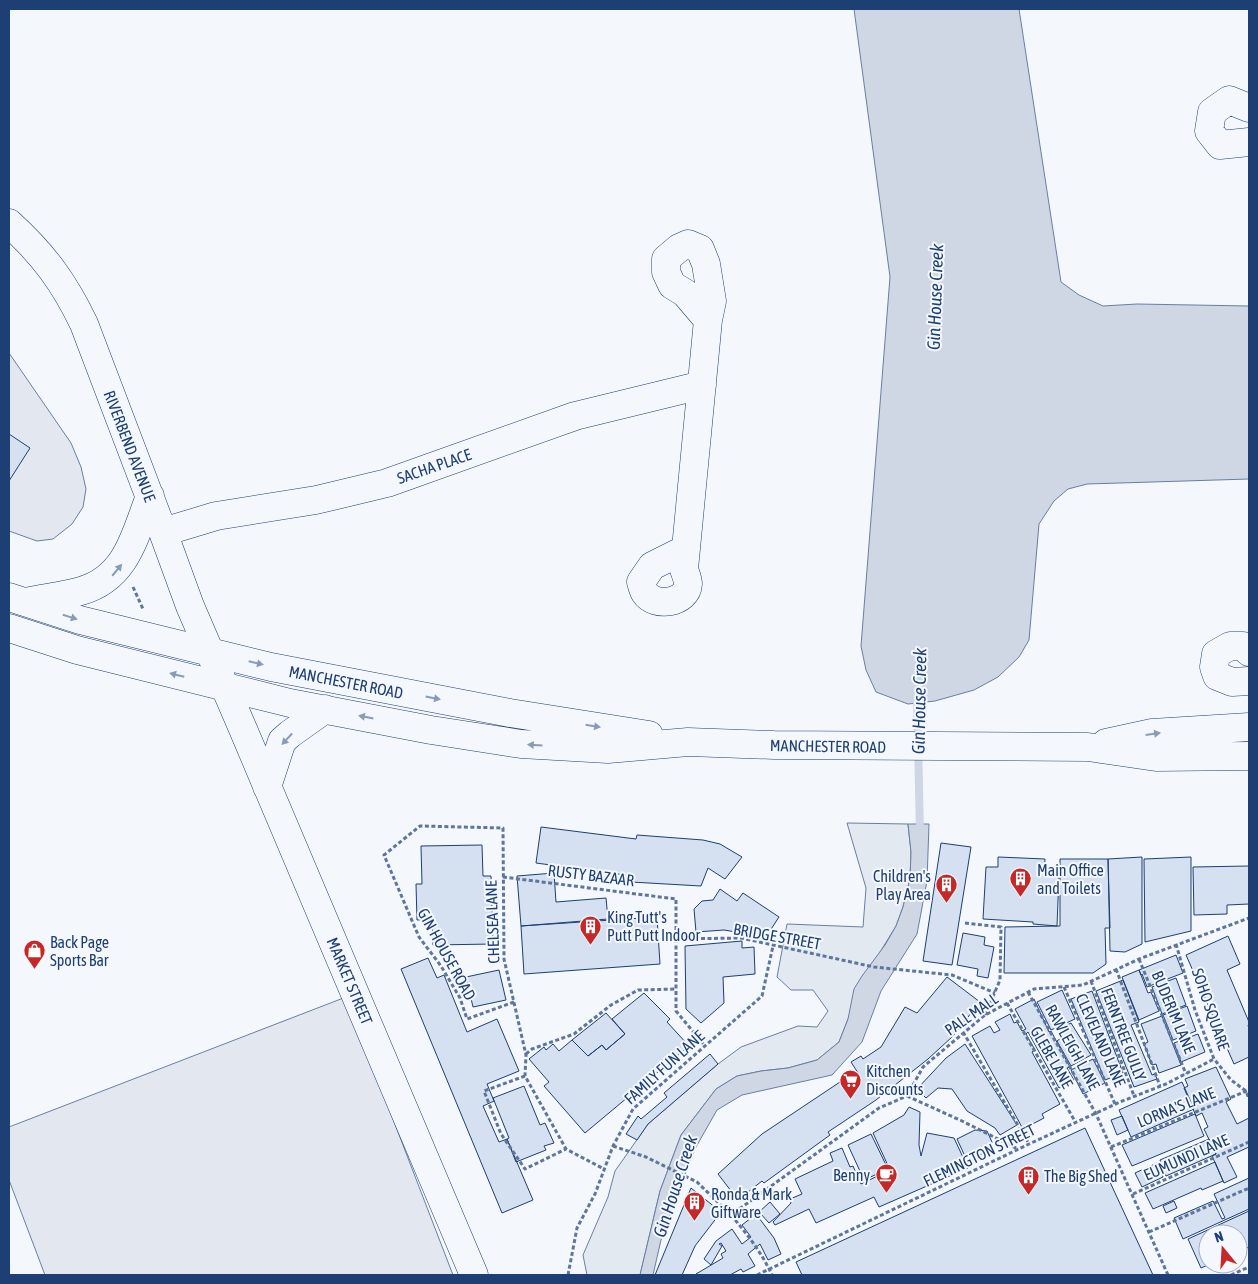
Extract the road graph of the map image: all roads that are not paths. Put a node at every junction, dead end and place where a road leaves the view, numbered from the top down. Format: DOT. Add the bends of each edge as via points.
graph roads {
  1 [pos="1249,108"];
  2 [pos="1249,142"];
  3 [pos="9,222"];
  4 [pos="708,320"];
  5 [pos="702,385"];
  6 [pos="150,496"];
  7 [pos="163,532"];
  8 [pos="685,559"];
  9 [pos="16,600"];
  10 [pos="9,628"];
  11 [pos="1249,652"];
  12 [pos="209,653"];
  13 [pos="1249,681"];
  14 [pos="224,687"];
  15 [pos="325,710"];
  16 [pos="1249,727"];
  17 [pos="688,742"];
  18 [pos="1088,747"];
  19 [pos="1249,756"];
  20 [pos="267,786"];
  21 [pos="474,1275"];
  1 -- 2 [label="street" via="1229,100 1212,112 1209,131 1220,145"];
  3 -- 6 [label="street, RIVERBEND AVENUE" via="49,264 70,294"];
  4 -- 5 [label="street"];
  5 -- 7 [label="street, SACHA PLACE" via="575,416 386,483 316,500 216,516"];
  5 -- 8 [label="street"];
  6 -- 7 [label="street, RIVERBEND AVENUE"];
  9 -- 6 [label="street, one-way" via="81,591 110,577 129,549"];
  7 -- 12 [label="street, RIVERBEND AVENUE"];
  9 -- 12 [label="street, MANCHESTER ROAD, one-way"];
  14 -- 10 [label="street, MANCHESTER ROAD, one-way" via="77,650"];
  11 -- 13 [label="street" via="1243,646 1230,646 1216,654 1214,667 1217,676 1232,682"];
  12 -- 14 [label="street, RIVERBEND AVENUE"];
  12 -- 17 [label="street, MANCHESTER ROAD, one-way" via="510,713"];
  14 -- 15 [label="street, MANCHESTER ROAD"];
  14 -- 20 [label="street, MARKET STREET"];
  17 -- 15 [label="street, MANCHESTER ROAD, one-way" via="608,749 521,744"];
  15 -- 20 [label="street, one-way" via="282,741"];
  18 -- 16 [label="street, MANCHESTER ROAD, one-way" via="1152,734"];
  17 -- 18 [label="street, MANCHESTER ROAD"];
  18 -- 19 [label="street, MANCHESTER ROAD" via="1156,757"];
  20 -- 21 [label="street, MARKET STREET"];
}
